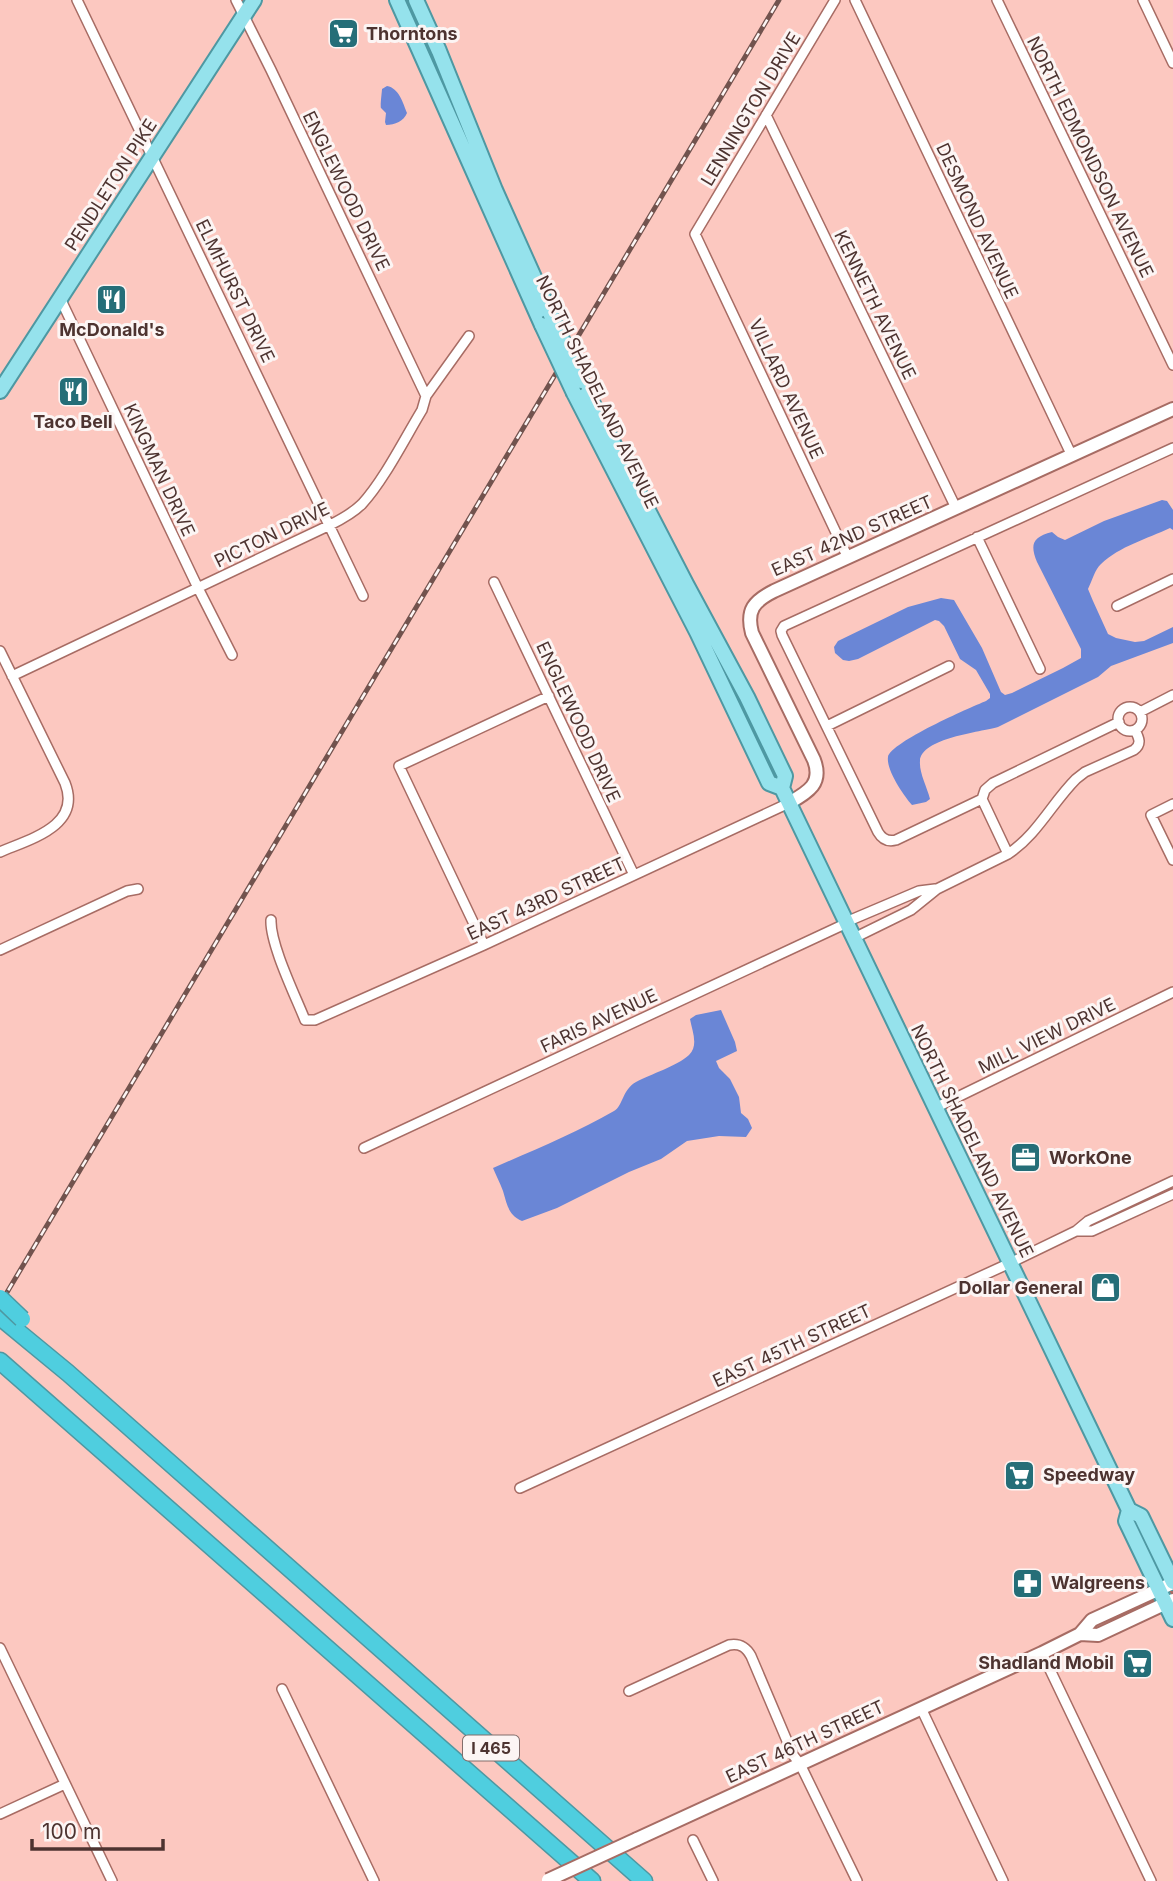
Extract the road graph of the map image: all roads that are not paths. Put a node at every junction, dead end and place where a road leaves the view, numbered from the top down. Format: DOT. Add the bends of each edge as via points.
graph roads {
  1 [pos="77,0"];
  2 [pos="236,0"];
  3 [pos="254,0"];
  4 [pos="397,0"];
  5 [pos="416,0"];
  6 [pos="835,0"];
  7 [pos="855,0"];
  8 [pos="997,0"];
  9 [pos="1143,0"];
  10 [pos="244,17"];
  11 [pos="1173,63"];
  12 [pos="766,115"];
  13 [pos="153,157"];
  14 [pos="695,234"];
  15 [pos="60,298"];
  16 [pos="546,319"];
  17 [pos="469,336"];
  18 [pos="1173,365"];
  19 [pos="0,391"];
  20 [pos="426,396"];
  21 [pos="1173,409"];
  22 [pos="1173,448"];
  23 [pos="1072,456"];
  24 [pos="956,508"];
  25 [pos="330,525"];
  26 [pos="977,537"];
  27 [pos="848,558"];
  28 [pos="1173,579"];
  29 [pos="494,582"];
  30 [pos="198,588"];
  31 [pos="363,596"];
  32 [pos="1117,606"];
  33 [pos="0,651"];
  34 [pos="232,655"];
  35 [pos="949,666"];
  36 [pos="1040,669"];
  37 [pos="12,676"];
  38 [pos="1173,695"];
  39 [pos="549,696"];
  40 [pos="1140,712"];
  41 [pos="1119,722"];
  42 [pos="827,726"];
  43 [pos="1135,730"];
  44 [pos="982,799"];
  45 [pos="789,803"];
  46 [pos="1173,804"];
  47 [pos="0,852"];
  48 [pos="1008,854"];
  49 [pos="1173,860"];
  50 [pos="634,876"];
  51 [pos="138,889"];
  52 [pos="937,889"];
  53 [pos="271,920"];
  54 [pos="846,922"];
  55 [pos="854,938"];
  56 [pos="484,945"];
  57 [pos="0,950"];
  58 [pos="1173,992"];
  59 [pos="935,1108"];
  60 [pos="364,1147"];
  61 [pos="1173,1181"];
  62 [pos="1173,1194"];
  63 [pos="1076,1231"];
  64 [pos="1010,1263"];
  65 [pos="0,1298"];
  66 [pos="0,1317"];
  67 [pos="18,1324"];
  68 [pos="0,1361"];
  69 [pos="0,1374"];
  70 [pos="98,1448"];
  71 [pos="520,1488"];
  72 [pos="1129,1510"];
  73 [pos="1173,1582"];
  74 [pos="1158,1589"];
  75 [pos="1169,1602"];
  76 [pos="1173,1619"];
  77 [pos="1080,1634"];
  78 [pos="0,1648"];
  79 [pos="1042,1653"];
  80 [pos="282,1689"];
  81 [pos="629,1691"];
  82 [pos="921,1708"];
  83 [pos="800,1764"];
  84 [pos="65,1784"];
  85 [pos="0,1814"];
  86 [pos="693,1840"];
  87 [pos="546,1880"];
  88 [pos="112,1881"];
  89 [pos="374,1881"];
  90 [pos="592,1881"];
  91 [pos="643,1881"];
  92 [pos="713,1881"];
  93 [pos="857,1881"];
  94 [pos="1003,1881"];
  95 [pos="1151,1881"];
  1 -- 13 [label="street, ELMHURST DRIVE"];
  2 -- 10 [label="street, ENGLEWOOD DRIVE"];
  3 -- 10 [label="main road, PENDLETON PIKE"];
  4 -- 16 [label="main road, NORTH SHADELAND AVENUE" via="510,256"];
  5 -- 16 [label="main road, NORTH SHADELAND AVENUE"];
  6 -- 12 [label="street, LENNINGTON DRIVE"];
  7 -- 23 [label="street, DESMOND AVENUE"];
  8 -- 18 [label="street, NORTH EDMONDSON AVENUE"];
  9 -- 11 [label="street"];
  10 -- 13 [label="main road, PENDLETON PIKE"];
  10 -- 20 [label="street, ENGLEWOOD DRIVE"];
  12 -- 14 [label="street, LENNINGTON DRIVE"];
  12 -- 24 [label="street, KENNETH AVENUE"];
  13 -- 15 [label="main road, PENDLETON PIKE"];
  13 -- 25 [label="street, ELMHURST DRIVE"];
  14 -- 27 [label="street, VILLARD AVENUE"];
  15 -- 19 [label="main road, PENDLETON PIKE"];
  15 -- 30 [label="street, KINGMAN DRIVE"];
  16 -- 45 [label="main road, NORTH SHADELAND AVENUE, bridge" via="761,726 785,776 782,788"];
  17 -- 20 [label="street, PICTON DRIVE"];
  20 -- 25 [label="street, PICTON DRIVE" via="375,488 356,509"];
  21 -- 23 [label="street, EAST 42ND STREET"];
  22 -- 26 [label="street"];
  23 -- 24 [label="street, EAST 42ND STREET"];
  24 -- 27 [label="street, EAST 42ND STREET"];
  25 -- 30 [label="street, PICTON DRIVE"];
  25 -- 31 [label="street, ELMHURST DRIVE"];
  26 -- 36 [label="street"];
  26 -- 42 [label="street" via="784,625 782,635"];
  27 -- 45 [label="street, EAST 42ND STREET" via="766,594 751,612 752,633 818,772 809,790"];
  28 -- 32 [label="street"];
  29 -- 39 [label="street, ENGLEWOOD DRIVE"];
  30 -- 34 [label="street, KINGMAN DRIVE"];
  30 -- 37 [label="street, PICTON DRIVE"];
  33 -- 37 [label="street"];
  35 -- 42 [label="street"];
  37 -- 47 [label="street" via="69,794 61,821"];
  38 -- 40 [label="street"];
  39 -- 50 [label="street, ENGLEWOOD DRIVE"];
  39 -- 56 [label="street" via="399,766"];
  40 -- 41 [label="street" via="1125,708"];
  40 -- 43 [label="street, FARIS AVENUE" via="1142,722"];
  41 -- 43 [label="street" via="1124,729"];
  41 -- 44 [label="street" via="993,783"];
  42 -- 44 [label="street" via="886,840 896,840"];
  43 -- 48 [label="street, FARIS AVENUE" via="1139,747 1076,779 1031,836"];
  44 -- 48 [label="street"];
  45 -- 50 [label="street, EAST 43RD STREET"];
  45 -- 54 [label="main road, NORTH SHADELAND AVENUE"];
  46 -- 49 [label="street" via="1152,815"];
  48 -- 52 [label="street, FARIS AVENUE"];
  50 -- 56 [label="street, EAST 43RD STREET"];
  51 -- 57 [label="street"];
  52 -- 54 [label="street, FARIS AVENUE" via="919,891"];
  52 -- 55 [label="street, FARIS AVENUE" via="911,910"];
  53 -- 56 [label="street, EAST 43RD STREET" via="275,943 305,1020"];
  54 -- 55 [label="main road, NORTH SHADELAND AVENUE"];
  54 -- 60 [label="street, FARIS AVENUE"];
  55 -- 59 [label="main road, NORTH SHADELAND AVENUE"];
  58 -- 59 [label="street, MILL VIEW DRIVE"];
  59 -- 64 [label="main road, NORTH SHADELAND AVENUE"];
  61 -- 63 [label="street, EAST 45TH STREET"];
  62 -- 63 [label="street, EAST 45TH STREET" via="1092,1231"];
  63 -- 64 [label="street, EAST 45TH STREET"];
  64 -- 71 [label="street, EAST 45TH STREET"];
  64 -- 72 [label="main road, NORTH SHADELAND AVENUE"];
  65 -- 67 [label="highway, bridge"];
  66 -- 67 [label="highway"];
  67 -- 91 [label="highway, I 465"];
  68 -- 70 [label="highway, I 465"];
  69 -- 70 [label="highway"];
  70 -- 90 [label="highway, I 465"];
  72 -- 73 [label="main road, NORTH SHADELAND AVENUE" via="1141,1516"];
  72 -- 74 [label="main road, NORTH SHADELAND AVENUE" via="1126,1521"];
  73 -- 74 [label="street, EAST 46TH STREET"];
  74 -- 75 [label="main road, NORTH SHADELAND AVENUE"];
  74 -- 77 [label="street, EAST 46TH STREET" via="1092,1620"];
  75 -- 76 [label="main road, NORTH SHADELAND AVENUE"];
  75 -- 77 [label="street, EAST 46TH STREET" via="1098,1635"];
  77 -- 79 [label="street, EAST 46TH STREET"];
  78 -- 84 [label="street"];
  79 -- 82 [label="street, EAST 46TH STREET"];
  79 -- 95 [label="street"];
  80 -- 89 [label="street"];
  81 -- 83 [label="street" via="729,1645 743,1646"];
  82 -- 83 [label="street, EAST 46TH STREET"];
  82 -- 94 [label="street"];
  83 -- 87 [label="street, EAST 46TH STREET, bridge"];
  83 -- 93 [label="street"];
  84 -- 85 [label="street"];
  84 -- 88 [label="street"];
  86 -- 92 [label="street"];
}
